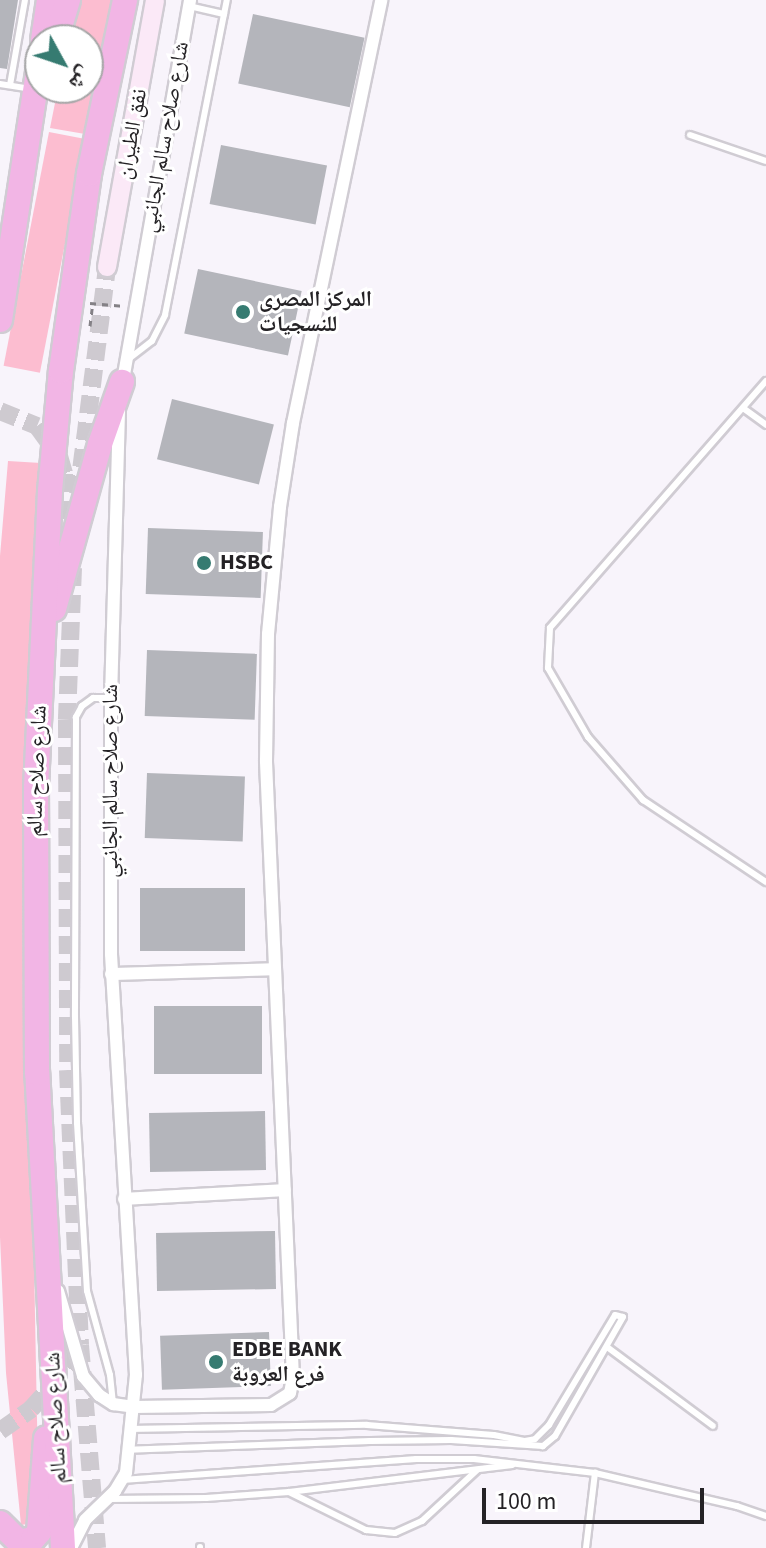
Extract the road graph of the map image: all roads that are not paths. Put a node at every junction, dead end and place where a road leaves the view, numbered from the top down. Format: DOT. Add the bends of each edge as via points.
graph roads {
  1 [pos="25,0"];
  2 [pos="49,0"];
  3 [pos="68,0"];
  4 [pos="125,0"];
  5 [pos="155,0"];
  6 [pos="227,0"];
  7 [pos="381,0"];
  8 [pos="189,3"];
  9 [pos="224,14"];
  10 [pos="45,24"];
  11 [pos="61,24"];
  12 [pos="24,60"];
  13 [pos="24,77"];
  14 [pos="0,84"];
  15 [pos="29,104"];
  16 [pos="690,135"];
  17 [pos="766,161"];
  18 [pos="107,267"];
  19 [pos="0,319"];
  20 [pos="124,372"];
  21 [pos="766,381"];
  22 [pos="743,408"];
  23 [pos="766,411"];
  24 [pos="759,419"];
  25 [pos="766,425"];
  26 [pos="42,654"];
  27 [pos="111,698"];
  28 [pos="766,882"];
  29 [pos="275,969"];
  30 [pos="111,974"];
  31 [pos="285,1190"];
  32 [pos="124,1199"];
  33 [pos="49,1259"];
  34 [pos="607,1347"];
  35 [pos="113,1404"];
  36 [pos="134,1407"];
  37 [pos="54,1413"];
  38 [pos="713,1426"];
  39 [pos="129,1429"];
  40 [pos="128,1450"];
  41 [pos="516,1464"];
  42 [pos="477,1470"];
  43 [pos="595,1473"];
  44 [pos="122,1480"];
  45 [pos="289,1492"];
  46 [pos="104,1499"];
  47 [pos="766,1516"];
  48 [pos="0,1521"];
  49 [pos="0,1548"];
  50 [pos="63,1548"];
  51 [pos="71,1548"];
  52 [pos="586,1548"];
  1 -- 12 [label="lane" via="14,44"];
  2 -- 10 [label="highway"];
  3 -- 11 [label="highway"];
  4 -- 26 [label="highway, شارع صلاح سالم" via="94,147 81,302 50,491"];
  5 -- 18 [label="main road, نفق الطيران"];
  6 -- 9 [label="lane"];
  7 -- 29 [label="street" via="293,423 275,549 266,719"];
  8 -- 9 [label="lane"];
  8 -- 20 [label="street, شارع صلاح سالم الجانبي"];
  9 -- 20 [label="lane" via="165,315 152,341"];
  13 -- 14 [label="lane"];
  15 -- 19 [label="highway"];
  16 -- 17 [label="lane"];
  20 -- 26 [label="highway"];
  20 -- 27 [label="street, شارع صلاح سالم الجانبي"];
  21 -- 22 [label="lane"];
  22 -- 24 [label="lane"];
  22 -- 28 [label="lane" via="550,628 548,668 588,737 643,800"];
  23 -- 24 [label="lane"];
  24 -- 25 [label="lane"];
  26 -- 33 [label="highway, شارع صلاح سالم" via="34,963"];
  27 -- 30 [label="street, شارع صلاح سالم الجانبي"];
  27 -- 35 [label="lane" via="93,698 76,717 75,1030 88,1301 108,1365"];
  29 -- 30 [label="street"];
  29 -- 31 [label="street"];
  30 -- 32 [label="street, شارع صلاح سالم الجانبي"];
  31 -- 32 [label="street"];
  31 -- 36 [label="street" via="290,1393 271,1405"];
  32 -- 36 [label="street, شارع صلاح سالم الجانبي" via="137,1353"];
  33 -- 35 [label="street" via="83,1376"];
  33 -- 37 [label="highway, شارع صلاح سالم"];
  34 -- 38 [label="lane"];
  34 -- 39 [label="lane" via="623,1319 620,1314 543,1433 525,1441 380,1426"];
  34 -- 40 [label="lane" via="555,1436 543,1446 451,1440"];
  35 -- 36 [label="street"];
  36 -- 39 [label="street, شارع صلاح سالم الجانبي"];
  37 -- 48 [label="highway" via="43,1456 39,1532 19,1542"];
  37 -- 50 [label="highway, شارع صلاح سالم"];
  39 -- 40 [label="street, شارع صلاح سالم الجانبي"];
  40 -- 44 [label="street, شارع صلاح سالم الجانبي"];
  41 -- 42 [label="lane"];
  41 -- 43 [label="lane"];
  41 -- 44 [label="lane" via="416,1459"];
  42 -- 45 [label="lane"];
  42 -- 45 [label="lane" via="422,1521 395,1533 366,1530"];
  43 -- 47 [label="lane"];
  43 -- 52 [label="lane"];
  44 -- 46 [label="street"];
  45 -- 46 [label="lane"];
  46 -- 51 [label="street" via="85,1520"];
  48 -- 49 [label="highway"];
}
